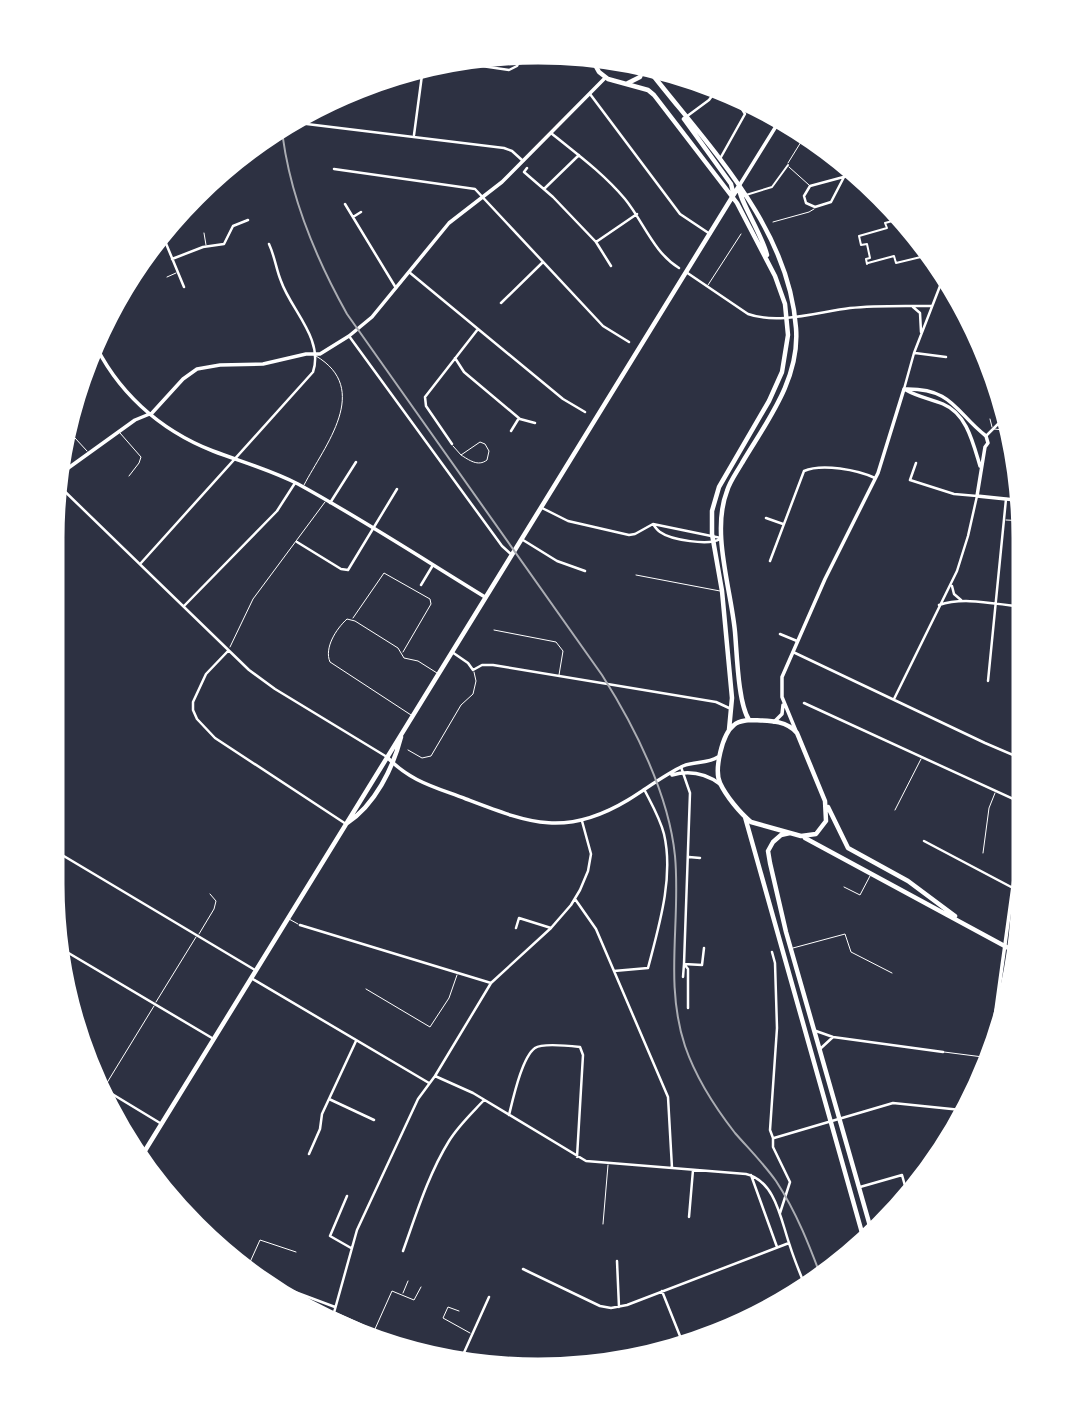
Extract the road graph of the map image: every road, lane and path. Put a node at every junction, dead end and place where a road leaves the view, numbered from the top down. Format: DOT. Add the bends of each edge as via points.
graph roads {
  1 [pos="520,61"];
  2 [pos="594,63"];
  3 [pos="474,64"];
  4 [pos="643,72"];
  5 [pos="422,74"];
  6 [pos="652,74"];
  7 [pos="605,78"];
  8 [pos="624,84"];
  9 [pos="589,93"];
  10 [pos="714,93"];
  11 [pos="726,98"];
  12 [pos="675,103"];
  13 [pos="686,117"];
  14 [pos="302,122"];
  15 [pos="777,124"];
  16 [pos="551,133"];
  17 [pos="413,136"];
  18 [pos="803,139"];
  19 [pos="579,155"];
  20 [pos="719,160"];
  21 [pos="523,161"];
  22 [pos="788,165"];
  23 [pos="527,168"];
  24 [pos="334,169"];
  25 [pos="850,175"];
  26 [pos="844,177"];
  27 [pos="739,186"];
  28 [pos="810,186"];
  29 [pos="544,189"];
  30 [pos="746,195"];
  31 [pos="733,196"];
  32 [pos="482,197"];
  33 [pos="345,204"];
  34 [pos="815,207"];
  35 [pos="360,212"];
  36 [pos="637,214"];
  37 [pos="353,217"];
  38 [pos="248,220"];
  39 [pos="895,220"];
  40 [pos="774,222"];
  41 [pos="204,233"];
  42 [pos="709,234"];
  43 [pos="741,234"];
  44 [pos="164,240"];
  45 [pos="596,242"];
  46 [pos="269,244"];
  47 [pos="206,247"];
  48 [pos="925,256"];
  49 [pos="172,259"];
  50 [pos="543,262"];
  51 [pos="769,263"];
  52 [pos="611,266"];
  53 [pos="679,268"];
  54 [pos="178,272"];
  55 [pos="409,272"];
  56 [pos="686,272"];
  57 [pos="167,277"];
  58 [pos="942,282"];
  59 [pos="184,287"];
  60 [pos="707,287"];
  61 [pos="396,288"];
  62 [pos="501,303"];
  63 [pos="932,306"];
  64 [pos="913,307"];
  65 [pos="787,317"];
  66 [pos="795,317"];
  67 [pos="478,328"];
  68 [pos="922,334"];
  69 [pos="351,335"];
  70 [pos="629,342"];
  71 [pos="99,349"];
  72 [pos="914,352"];
  73 [pos="315,355"];
  74 [pos="946,357"];
  75 [pos="455,358"];
  76 [pos="904,389"];
  77 [pos="585,412"];
  78 [pos="149,414"];
  79 [pos="519,418"];
  80 [pos="990,419"];
  81 [pos="1002,421"];
  82 [pos="535,423"];
  83 [pos="998,424"];
  84 [pos="992,429"];
  85 [pos="511,430"];
  86 [pos="1003,430"];
  87 [pos="119,431"];
  88 [pos="71,435"];
  89 [pos="985,435"];
  90 [pos="973,442"];
  91 [pos="452,444"];
  92 [pos="985,447"];
  93 [pos="88,453"];
  94 [pos="461,455"];
  95 [pos="236,458"];
  96 [pos="356,462"];
  97 [pos="916,463"];
  98 [pos="65,470"];
  99 [pos="981,470"];
  100 [pos="129,476"];
  101 [pos="875,478"];
  102 [pos="295,483"];
  103 [pos="303,487"];
  104 [pos="63,489"];
  105 [pos="397,489"];
  106 [pos="977,496"];
  107 [pos="1006,499"];
  108 [pos="1014,500"];
  109 [pos="328,502"];
  110 [pos="541,508"];
  111 [pos="766,518"];
  112 [pos="1004,520"];
  113 [pos="1015,521"];
  114 [pos="653,524"];
  115 [pos="783,524"];
  116 [pos="373,529"];
  117 [pos="712,534"];
  118 [pos="721,538"];
  119 [pos="520,541"];
  120 [pos="298,542"];
  121 [pos="713,543"];
  122 [pos="512,555"];
  123 [pos="770,561"];
  124 [pos="140,564"];
  125 [pos="433,565"];
  126 [pos="586,571"];
  127 [pos="636,575"];
  128 [pos="951,583"];
  129 [pos="421,585"];
  130 [pos="729,590"];
  131 [pos="722,591"];
  132 [pos="485,597"];
  133 [pos="964,602"];
  134 [pos="996,604"];
  135 [pos="939,605"];
  136 [pos="184,606"];
  137 [pos="1016,606"];
  138 [pos="352,620"];
  139 [pos="494,630"];
  140 [pos="780,634"];
  141 [pos="797,640"];
  142 [pos="229,650"];
  143 [pos="452,652"];
  144 [pos="792,652"];
  145 [pos="402,653"];
  146 [pos="473,670"];
  147 [pos="438,674"];
  148 [pos="559,676"];
  149 [pos="988,681"];
  150 [pos="894,699"];
  151 [pos="784,703"];
  152 [pos="804,704"];
  153 [pos="731,710"];
  154 [pos="412,716"];
  155 [pos="749,720"];
  156 [pos="773,722"];
  157 [pos="729,730"];
  158 [pos="402,733"];
  159 [pos="797,733"];
  160 [pos="408,750"];
  161 [pos="720,756"];
  162 [pos="1016,756"];
  163 [pos="387,757"];
  164 [pos="922,757"];
  165 [pos="393,764"];
  166 [pos="682,769"];
  167 [pos="722,786"];
  168 [pos="646,788"];
  169 [pos="996,791"];
  170 [pos="1016,800"];
  171 [pos="825,801"];
  172 [pos="895,810"];
  173 [pos="745,817"];
  174 [pos="582,821"];
  175 [pos="346,824"];
  176 [pos="790,833"];
  177 [pos="801,836"];
  178 [pos="924,841"];
  179 [pos="983,853"];
  180 [pos="62,854"];
  181 [pos="60,857"];
  182 [pos="688,857"];
  183 [pos="700,858"];
  184 [pos="1016,865"];
  185 [pos="871,874"];
  186 [pos="844,887"];
  187 [pos="1013,888"];
  188 [pos="210,894"];
  189 [pos="575,899"];
  190 [pos="287,918"];
  191 [pos="961,922"];
  192 [pos="300,925"];
  193 [pos="516,928"];
  194 [pos="551,928"];
  195 [pos="197,936"];
  196 [pos="1005,946"];
  197 [pos="704,948"];
  198 [pos="790,948"];
  199 [pos="1011,950"];
  200 [pos="65,951"];
  201 [pos="772,952"];
  202 [pos="684,964"];
  203 [pos="256,970"];
  204 [pos="614,971"];
  205 [pos="458,973"];
  206 [pos="892,973"];
  207 [pos="683,977"];
  208 [pos="251,978"];
  209 [pos="491,983"];
  210 [pos="366,989"];
  211 [pos="155,1004"];
  212 [pos="688,1008"];
  213 [pos="994,1027"];
  214 [pos="814,1030"];
  215 [pos="833,1037"];
  216 [pos="214,1039"];
  217 [pos="356,1041"];
  218 [pos="820,1049"];
  219 [pos="943,1052"];
  220 [pos="983,1057"];
  221 [pos="435,1076"];
  222 [pos="429,1083"];
  223 [pos="105,1086"];
  224 [pos="107,1091"];
  225 [pos="329,1099"];
  226 [pos="484,1100"];
  227 [pos="959,1110"];
  228 [pos="509,1115"];
  229 [pos="839,1118"];
  230 [pos="374,1120"];
  231 [pos="830,1121"];
  232 [pos="161,1124"];
  233 [pos="773,1138"];
  234 [pos="143,1154"];
  235 [pos="309,1154"];
  236 [pos="577,1157"];
  237 [pos="608,1163"];
  238 [pos="673,1168"];
  239 [pos="693,1170"];
  240 [pos="751,1175"];
  241 [pos="860,1187"];
  242 [pos="906,1189"];
  243 [pos="347,1196"];
  244 [pos="780,1213"];
  245 [pos="689,1217"];
  246 [pos="603,1224"];
  247 [pos="871,1227"];
  248 [pos="863,1235"];
  249 [pos="789,1242"];
  250 [pos="777,1247"];
  251 [pos="351,1248"];
  252 [pos="403,1251"];
  253 [pos="296,1252"];
  254 [pos="617,1261"];
  255 [pos="249,1265"];
  256 [pos="523,1269"];
  257 [pos="408,1281"];
  258 [pos="804,1282"];
  259 [pos="277,1285"];
  260 [pos="421,1287"];
  261 [pos="662,1291"];
  262 [pos="402,1295"];
  263 [pos="489,1297"];
  264 [pos="335,1307"];
  265 [pos="619,1307"];
  266 [pos="459,1311"];
  267 [pos="333,1312"];
  268 [pos="332,1316"];
  269 [pos="375,1331"];
  270 [pos="472,1334"];
  271 [pos="396,1340"];
  272 [pos="682,1340"];
  273 [pos="462,1356"];
  1 -- 3 [label="street" via="510,69"];
  2 -- 7 [label="main road"];
  4 -- 8 [label="main road"];
  5 -- 17 [label="street"];
  6 -- 12 [label="main road"];
  7 -- 8 [label="main road"];
  7 -- 9 [label="street"];
  8 -- 31 [label="main road" via="654,95"];
  9 -- 16 [label="street"];
  9 -- 42 [label="street" via="680,214"];
  10 -- 13 [label="street"];
  11 -- 20 [label="street" via="744,111 743,121"];
  12 -- 13 [label="main road"];
  12 -- 31 [label="main road" via="731,184"];
  13 -- 20 [label="main road"];
  14 -- 17 [label="street"];
  15 -- 27 [label="street"];
  16 -- 19 [label="street"];
  16 -- 21 [label="street"];
  17 -- 21 [label="street" via="505,148"];
  18 -- 22 [label="lane"];
  19 -- 29 [label="street"];
  19 -- 36 [label="street"];
  20 -- 27 [label="main road"];
  21 -- 32 [label="street"];
  22 -- 28 [label="lane"];
  22 -- 30 [label="street" via="772,187"];
  23 -- 29 [label="street" via="524,172"];
  24 -- 32 [label="street" via="471,187"];
  25 -- 26 [label="street"];
  26 -- 28 [label="street"];
  26 -- 34 [label="street" via="831,202"];
  27 -- 30 [label="main road"];
  27 -- 31 [label="main road"];
  27 -- 51 [label="main road"];
  28 -- 34 [label="street" via="804,198"];
  29 -- 45 [label="street"];
  30 -- 66 [label="main road" via="769,235"];
  31 -- 42 [label="main road"];
  31 -- 51 [label="main road"];
  32 -- 50 [label="street"];
  32 -- 55 [label="street" via="449,223"];
  33 -- 37 [label="street"];
  34 -- 40 [label="lane"];
  35 -- 37 [label="street"];
  36 -- 45 [label="street"];
  36 -- 53 [label="street" via="666,259"];
  37 -- 61 [label="street"];
  38 -- 47 [label="street" via="233,226 223,244"];
  39 -- 48 [label="street" via="886,223 887,228 859,236 861,245 867,244 867,264 894,256 897,263"];
  41 -- 47 [label="lane"];
  42 -- 56 [label="main road"];
  43 -- 60 [label="lane"];
  44 -- 49 [label="street"];
  45 -- 52 [label="street"];
  46 -- 73 [label="street"];
  47 -- 49 [label="street"];
  49 -- 54 [label="street"];
  50 -- 62 [label="street"];
  50 -- 70 [label="street" via="603,326"];
  51 -- 65 [label="main road"];
  54 -- 57 [label="lane"];
  54 -- 59 [label="street"];
  55 -- 61 [label="street"];
  55 -- 67 [label="street"];
  56 -- 60 [label="street"];
  56 -- 110 [label="main road"];
  58 -- 63 [label="street"];
  60 -- 65 [label="street" via="748,314"];
  61 -- 69 [label="street"];
  63 -- 64 [label="street"];
  63 -- 68 [label="street"];
  64 -- 66 [label="street" via="853,308"];
  64 -- 68 [label="street" via="920,313"];
  65 -- 66 [label="street"];
  65 -- 117 [label="main road" via="782,372 719,487"];
  66 -- 118 [label="main road" via="791,373 727,490"];
  67 -- 75 [label="street"];
  67 -- 77 [label="street"];
  68 -- 72 [label="street"];
  69 -- 73 [label="street"];
  69 -- 122 [label="street"];
  71 -- 78 [label="street" via="115,378"];
  72 -- 74 [label="street"];
  72 -- 76 [label="street"];
  73 -- 78 [label="street" via="197,369"];
  73 -- 95 [label="street" via="310,377"];
  73 -- 103 [label="lane" via="338,374 342,403 335,428"];
  75 -- 79 [label="street" via="464,372"];
  75 -- 91 [label="street" via="424,401"];
  76 -- 89 [label="street" via="919,388 951,401"];
  76 -- 90 [label="street" via="953,410"];
  76 -- 101 [label="street"];
  78 -- 87 [label="street"];
  78 -- 95 [label="street" via="180,436"];
  79 -- 82 [label="street"];
  79 -- 85 [label="street"];
  80 -- 84 [label="lane"];
  81 -- 83 [label="street"];
  83 -- 84 [label="street"];
  84 -- 86 [label="lane"];
  84 -- 89 [label="street"];
  87 -- 93 [label="street"];
  87 -- 100 [label="lane" via="141,457"];
  88 -- 93 [label="lane"];
  89 -- 90 [label="street" via="976,434"];
  89 -- 92 [label="street"];
  90 -- 92 [label="street"];
  90 -- 99 [label="street"];
  91 -- 94 [label="lane"];
  92 -- 99 [label="street"];
  93 -- 98 [label="street"];
  94 -- 94 [label="lane" via="480,442 489,451 481,463"];
  95 -- 102 [label="street"];
  95 -- 124 [label="street"];
  96 -- 109 [label="street"];
  97 -- 106 [label="street" via="910,480 954,495"];
  99 -- 106 [label="street"];
  101 -- 115 [label="street" via="856,471 807,469"];
  101 -- 141 [label="street"];
  102 -- 103 [label="street"];
  102 -- 136 [label="street" via="277,511"];
  103 -- 109 [label="street"];
  104 -- 124 [label="street"];
  105 -- 116 [label="street"];
  106 -- 107 [label="street"];
  106 -- 128 [label="street"];
  107 -- 108 [label="street"];
  107 -- 112 [label="street"];
  109 -- 116 [label="street"];
  109 -- 120 [label="lane"];
  110 -- 114 [label="street" via="568,521 629,535"];
  110 -- 119 [label="main road"];
  111 -- 115 [label="street"];
  112 -- 113 [label="lane"];
  112 -- 134 [label="street"];
  114 -- 117 [label="street"];
  114 -- 121 [label="street" via="661,534"];
  115 -- 123 [label="street"];
  116 -- 120 [label="street" via="346,571"];
  116 -- 125 [label="street"];
  117 -- 118 [label="street"];
  117 -- 121 [label="main road"];
  118 -- 121 [label="street"];
  118 -- 130 [label="main road"];
  119 -- 122 [label="main road"];
  119 -- 126 [label="street"];
  120 -- 142 [label="lane" via="253,599"];
  121 -- 131 [label="main road"];
  122 -- 132 [label="main road"];
  124 -- 136 [label="street"];
  125 -- 129 [label="street"];
  125 -- 132 [label="street"];
  127 -- 131 [label="lane"];
  128 -- 133 [label="street" via="954,594"];
  128 -- 135 [label="street"];
  130 -- 131 [label="lane"];
  130 -- 155 [label="main road" via="743,708"];
  131 -- 153 [label="main road"];
  132 -- 143 [label="main road"];
  133 -- 134 [label="street"];
  133 -- 135 [label="street"];
  134 -- 137 [label="street"];
  134 -- 149 [label="street"];
  135 -- 150 [label="street"];
  136 -- 142 [label="street"];
  138 -- 145 [label="lane"];
  138 -- 145 [label="lane" via="384,573 430,599"];
  138 -- 154 [label="lane" via="344,621 330,644 330,662"];
  139 -- 148 [label="lane" via="555,642 563,651"];
  140 -- 141 [label="street"];
  141 -- 144 [label="street"];
  142 -- 163 [label="street" via="264,681"];
  142 -- 175 [label="street" via="206,674 193,702 197,719 215,738"];
  143 -- 146 [label="street"];
  143 -- 147 [label="main road"];
  144 -- 150 [label="street"];
  144 -- 151 [label="street" via="781,682"];
  145 -- 147 [label="lane" via="408,661 418,661"];
  146 -- 148 [label="street" via="493,665"];
  146 -- 160 [label="lane" via="473,694 461,705 431,756 422,758"];
  147 -- 154 [label="main road"];
  148 -- 153 [label="street" via="721,703"];
  150 -- 162 [label="street"];
  151 -- 156 [label="street" via="782,714"];
  151 -- 159 [label="street"];
  152 -- 164 [label="street"];
  153 -- 157 [label="main road"];
  154 -- 158 [label="main road"];
  155 -- 156 [label="main road"];
  155 -- 157 [label="main road"];
  156 -- 159 [label="main road"];
  157 -- 161 [label="main road"];
  158 -- 163 [label="main road"];
  158 -- 165 [label="main road"];
  159 -- 171 [label="main road"];
  161 -- 166 [label="street"];
  161 -- 167 [label="main road"];
  163 -- 165 [label="street"];
  163 -- 175 [label="main road"];
  164 -- 169 [label="street"];
  164 -- 172 [label="lane"];
  165 -- 174 [label="street" via="418,781 503,814 534,822"];
  165 -- 175 [label="main road" via="365,807"];
  166 -- 167 [label="street"];
  166 -- 168 [label="street"];
  166 -- 182 [label="street" via="690,793"];
  167 -- 173 [label="main road"];
  168 -- 174 [label="street"];
  168 -- 204 [label="street" via="664,834 664,893 648,969"];
  169 -- 170 [label="street"];
  169 -- 179 [label="lane"];
  171 -- 177 [label="main road" via="823,827 816,834"];
  171 -- 191 [label="main road" via="848,848 908,881"];
  173 -- 176 [label="main road" via="756,825"];
  173 -- 231 [label="main road"];
  174 -- 189 [label="street" via="591,854"];
  175 -- 190 [label="main road"];
  176 -- 177 [label="main road"];
  176 -- 198 [label="main road" via="775,839 768,854"];
  177 -- 185 [label="main road"];
  178 -- 187 [label="street"];
  180 -- 181 [label="street"];
  180 -- 195 [label="street"];
  182 -- 183 [label="street"];
  182 -- 202 [label="street"];
  184 -- 187 [label="street"];
  185 -- 186 [label="lane" via="860,895"];
  185 -- 191 [label="main road"];
  187 -- 196 [label="street"];
  188 -- 195 [label="lane" via="215,906"];
  189 -- 194 [label="street"];
  189 -- 204 [label="street" via="596,929"];
  190 -- 192 [label="lane"];
  190 -- 203 [label="main road"];
  191 -- 196 [label="main road"];
  192 -- 205 [label="street"];
  193 -- 194 [label="street" via="519,918"];
  194 -- 209 [label="street"];
  195 -- 203 [label="street"];
  195 -- 211 [label="lane"];
  196 -- 199 [label="main road"];
  196 -- 213 [label="street"];
  197 -- 202 [label="street" via="702,965"];
  198 -- 206 [label="lane" via="845,934 851,952"];
  198 -- 214 [label="main road"];
  200 -- 211 [label="street"];
  201 -- 233 [label="street" via="777,1028 769,1130"];
  202 -- 207 [label="street"];
  202 -- 212 [label="street" via="688,969"];
  203 -- 208 [label="main road"];
  204 -- 238 [label="street" via="668,1097"];
  205 -- 209 [label="street"];
  205 -- 210 [label="lane" via="449,998 430,1027"];
  208 -- 216 [label="main road"];
  208 -- 217 [label="street"];
  209 -- 221 [label="street"];
  211 -- 216 [label="street"];
  211 -- 223 [label="lane"];
  214 -- 215 [label="street"];
  214 -- 218 [label="main road"];
  215 -- 218 [label="street"];
  215 -- 219 [label="street"];
  216 -- 232 [label="main road"];
  217 -- 222 [label="street"];
  217 -- 225 [label="street"];
  218 -- 229 [label="main road"];
  219 -- 220 [label="lane"];
  221 -- 222 [label="street"];
  221 -- 226 [label="street"];
  222 -- 251 [label="street" via="408,1118"];
  224 -- 232 [label="street"];
  225 -- 230 [label="street"];
  225 -- 235 [label="street"];
  226 -- 228 [label="street"];
  226 -- 252 [label="street" via="446,1147"];
  227 -- 229 [label="street" via="897,1103"];
  228 -- 236 [label="street"];
  228 -- 236 [label="street" via="523,1068 534,1049 542,1045 580,1047"];
  229 -- 231 [label="street"];
  229 -- 241 [label="main road"];
  231 -- 233 [label="street"];
  231 -- 248 [label="main road"];
  232 -- 234 [label="main road"];
  233 -- 244 [label="street" via="772,1147 790,1178"];
  236 -- 237 [label="street"];
  237 -- 238 [label="street"];
  237 -- 246 [label="lane"];
  238 -- 239 [label="street"];
  239 -- 240 [label="street"];
  239 -- 245 [label="street"];
  240 -- 244 [label="street" via="765,1184"];
  240 -- 250 [label="street"];
  241 -- 242 [label="street" via="902,1175"];
  241 -- 247 [label="main road"];
  243 -- 251 [label="street" via="330,1236"];
  244 -- 249 [label="street"];
  249 -- 250 [label="street"];
  249 -- 258 [label="street"];
  250 -- 261 [label="street"];
  251 -- 264 [label="street"];
  253 -- 255 [label="lane" via="262,1239"];
  254 -- 265 [label="street"];
  256 -- 265 [label="street" via="600,1306"];
  257 -- 262 [label="lane"];
  259 -- 264 [label="street"];
  260 -- 262 [label="lane" via="415,1300"];
  261 -- 265 [label="street"];
  261 -- 272 [label="street"];
  262 -- 269 [label="lane" via="390,1293"];
  263 -- 270 [label="street"];
  264 -- 267 [label="street"];
  266 -- 270 [label="lane" via="447,1307 443,1318"];
  267 -- 268 [label="street"];
  267 -- 269 [label="street"];
  269 -- 271 [label="street"];
  270 -- 273 [label="street"];
}
